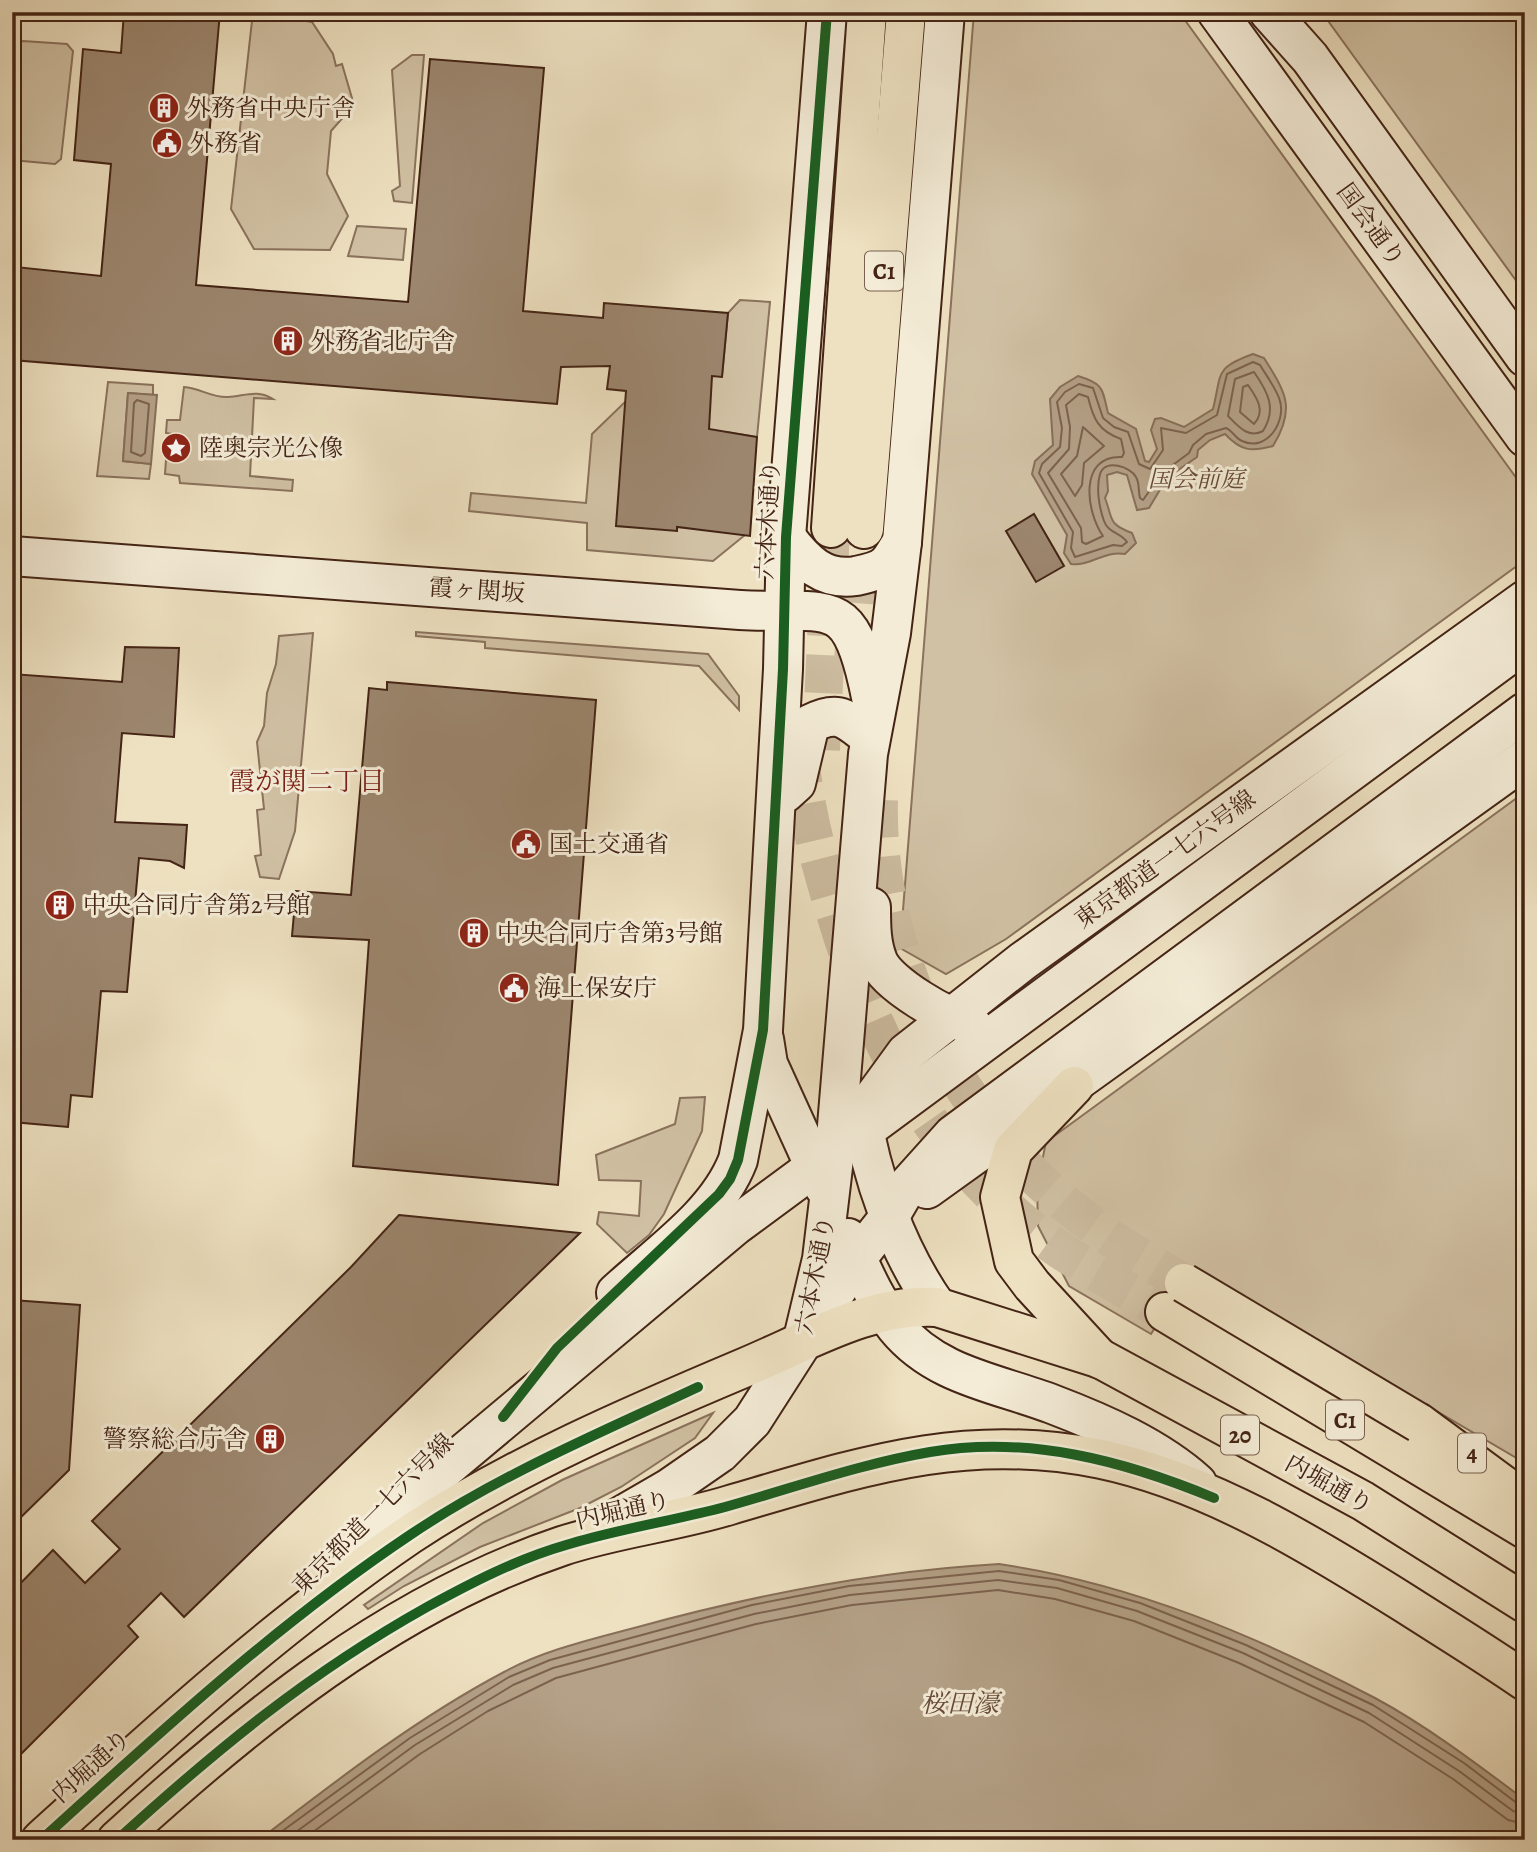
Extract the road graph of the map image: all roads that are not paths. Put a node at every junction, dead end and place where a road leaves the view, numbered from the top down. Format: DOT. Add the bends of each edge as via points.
graph roads {
  1 [pos="827,12"];
  2 [pos="867,12"];
  3 [pos="906,12"];
  4 [pos="945,12"];
  5 [pos="1217,12"];
  6 [pos="1269,12"];
  7 [pos="1299,12"];
  8 [pos="1310,58"];
  9 [pos="1525,357"];
  10 [pos="1525,438"];
  11 [pos="786,537"];
  12 [pos="894,554"];
  13 [pos="12,556"];
  14 [pos="1525,600"];
  15 [pos="785,612"];
  16 [pos="1525,643"];
  17 [pos="1525,712"];
  18 [pos="871,734"];
  19 [pos="1525,759"];
  20 [pos="776,801"];
  21 [pos="950,1018"];
  22 [pos="1008,1023"];
  23 [pos="763,1030"];
  24 [pos="1074,1086"];
  25 [pos="953,1135"];
  26 [pos="846,1152"];
  27 [pos="890,1216"];
  28 [pos="857,1258"];
  29 [pos="937,1307"];
  30 [pos="885,1312"];
  31 [pos="802,1343"];
  32 [pos="1101,1359"];
  33 [pos="503,1417"];
  34 [pos="1419,1423"];
  35 [pos="1525,1482"];
  36 [pos="1214,1499"];
  37 [pos="1525,1501"];
  38 [pos="1525,1529"];
  39 [pos="565,1545"];
  40 [pos="1525,1603"];
  41 [pos="299,1618"];
  42 [pos="1525,1681"];
  43 [pos="41,1840"];
  44 [pos="117,1840"];
  1 -- 11 [label="main road, 六本木通り"];
  2 -- 3 [label="highway, C1" via="847,529"];
  4 -- 12 [label="main road, 六本木通り"];
  5 -- 10 [label="main road, 国会通り"];
  6 -- 8 [label="main road, 国会通り"];
  7 -- 8 [label="main road"];
  8 -- 9 [label="main road, 国会通り"];
  11 -- 12 [label="main road" via="800,556 828,576 840,578 864,574"];
  11 -- 15 [label="main road, 六本木通り"];
  12 -- 15 [label="main road" via="871,585 842,604 829,610"];
  12 -- 18 [label="main road, 六本木通り" via="891,633"];
  13 -- 15 [label="main road, 霞ヶ関坂"];
  14 -- 21 [label="main road, 東京都道一七六号線"];
  15 -- 18 [label="main road, 霞ヶ関坂" via="830,612 848,624 862,650"];
  15 -- 20 [label="main road, 六本木通り"];
  16 -- 22 [label="main road, 東京都道一七六号線"];
  17 -- 25 [label="main road"];
  18 -- 20 [label="main road" via="839,715 810,724 796,783"];
  18 -- 21 [label="main road" via="871,934 878,961 892,979"];
  18 -- 26 [label="main road, 六本木通り" via="846,1015"];
  19 -- 24 [label="main road"];
  20 -- 23 [label="main road, 六本木通り"];
  21 -- 22 [label="main road" via="977,1026"];
  21 -- 26 [label="main road, 東京都道一七六号線" via="906,1053"];
  22 -- 26 [label="main road, 東京都道一七六号線"];
  23 -- 26 [label="main road" via="768,1064 787,1106"];
  23 -- 33 [label="main road" via="738,1160 730,1180 701,1214 557,1348"];
  24 -- 27 [label="main road"];
  24 -- 32 [label="highway" via="1013,1150 1000,1197 1014,1261"];
  25 -- 26 [label="main road" via="903,1152"];
  25 -- 27 [label="main road" via="914,1178"];
  26 -- 27 [label="main road, 六本木通り"];
  26 -- 28 [label="main road"];
  26 -- 31 [label="main road, 六本木通り"];
  26 -- 33 [label="main road, 東京都道一七六号線" via="736,1225"];
  27 -- 28 [label="main road"];
  27 -- 29 [label="main road, 六本木通り"];
  28 -- 30 [label="main road"];
  28 -- 31 [label="main road"];
  29 -- 30 [label="highway, 内堀通り / 20" via="910,1306"];
  29 -- 32 [label="highway, 内堀通り / 20"];
  30 -- 31 [label="highway, 内堀通り / 20"];
  30 -- 36 [label="main road" via="897,1329 952,1371 1052,1404 1130,1438 1185,1473"];
  31 -- 39 [label="main road, 六本木通り" via="752,1421 720,1453 668,1489"];
  31 -- 41 [label="highway, 内堀通り / 20" via="513,1474 410,1535"];
  32 -- 40 [label="highway, 内堀通り / 20" via="1363,1501"];
  33 -- 41 [label="main road, 東京都道一七六号線" via="422,1488"];
  34 -- 35 [label="highway, 4"];
  34 -- 37 [label="highway, C1"];
  34 -- 38 [label="highway, C1, bridge" via="1175,1297"];
  36 -- 39 [label="highway, 内堀通り" via="1105,1460 1051,1450 968,1448 895,1460"];
  36 -- 42 [label="highway, 内堀通り" via="1328,1555"];
  39 -- 44 [label="highway, 内堀通り" via="466,1586 303,1683 212,1754"];
  41 -- 43 [label="highway, 内堀通り / 20" via="194,1701"];
}
